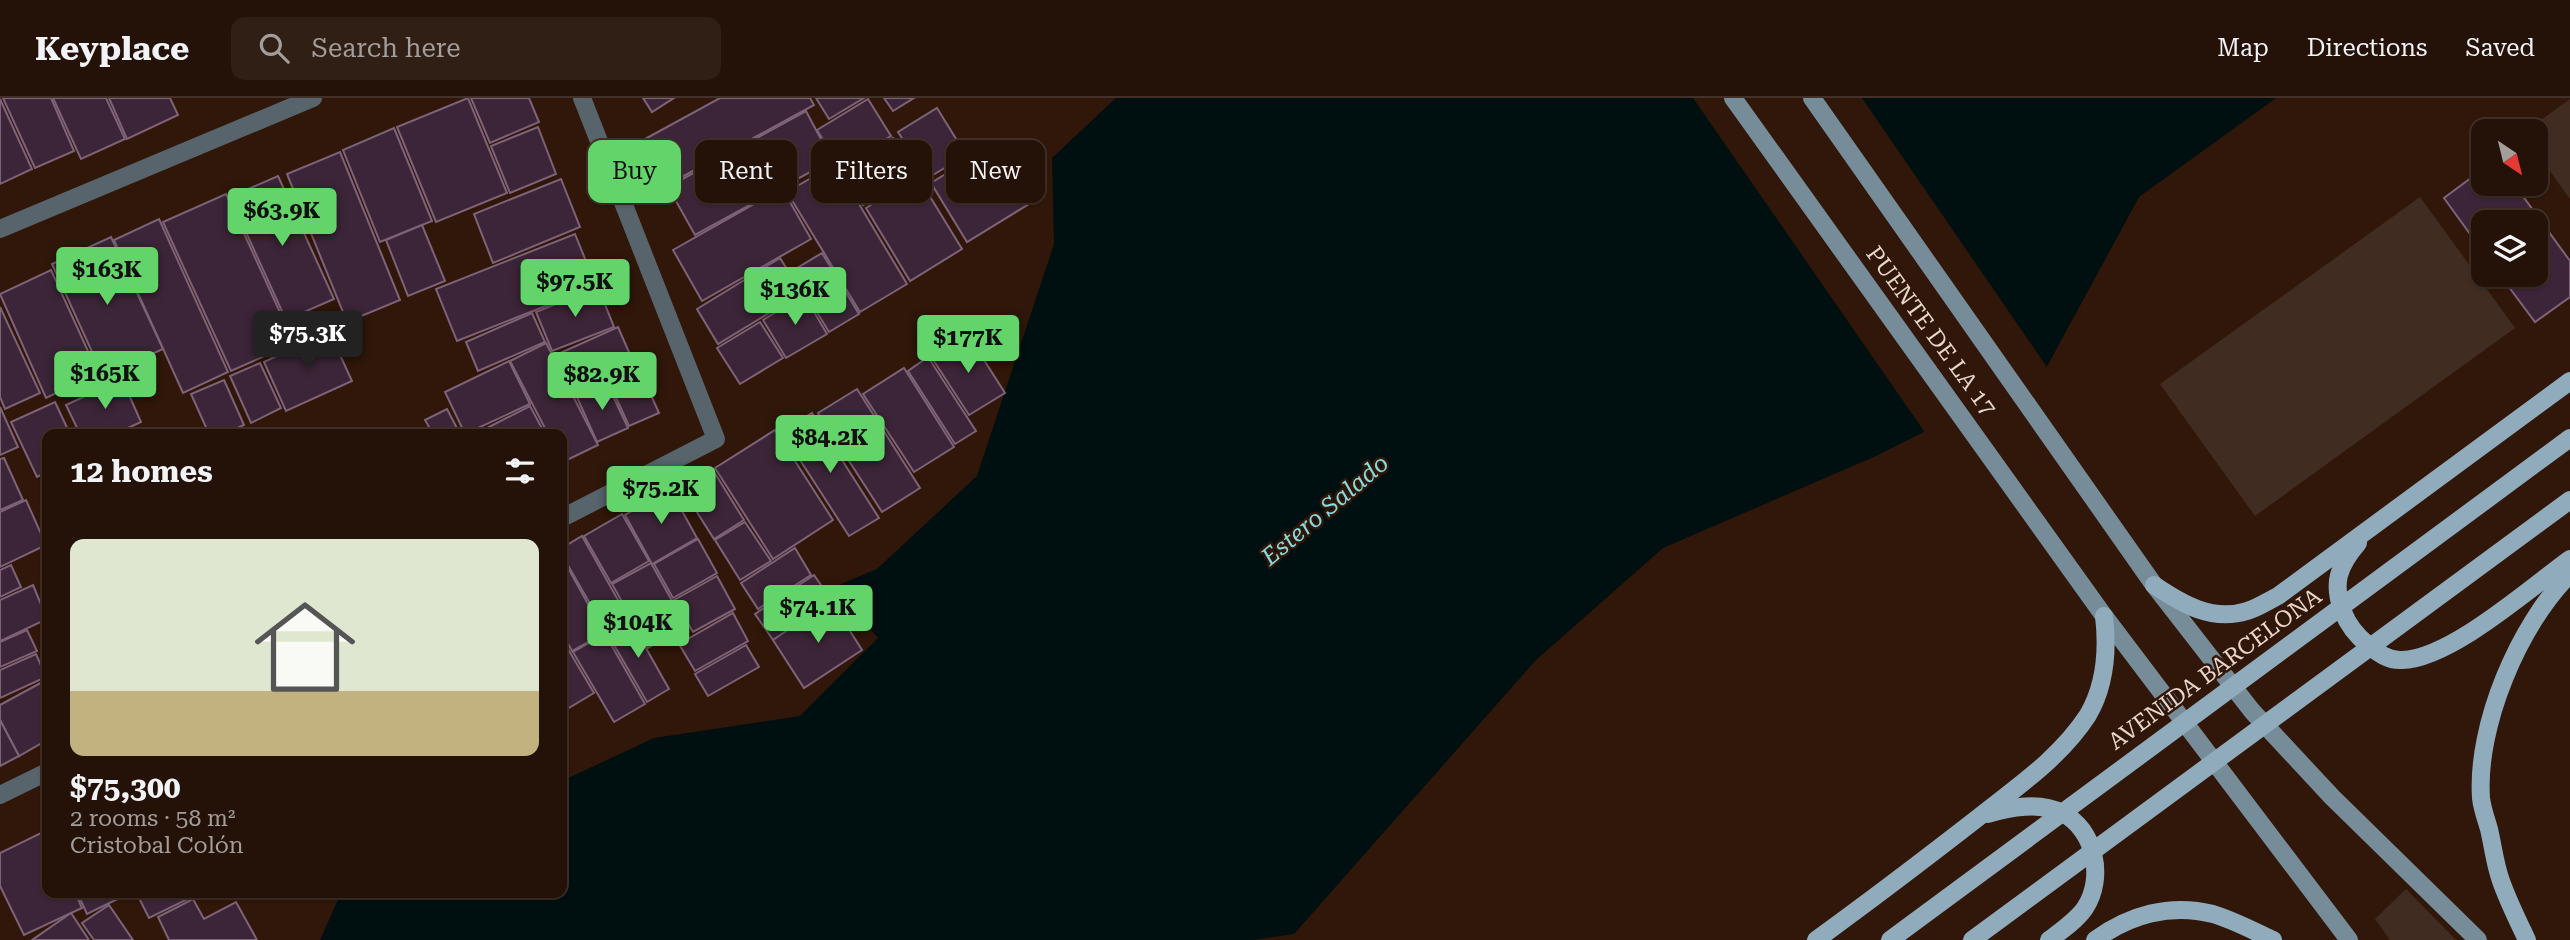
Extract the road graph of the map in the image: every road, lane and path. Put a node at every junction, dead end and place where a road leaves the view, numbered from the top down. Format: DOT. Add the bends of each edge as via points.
graph roads {
  1 [pos="313,98"];
  2 [pos="582,98"];
  3 [pos="1733,98"];
  4 [pos="1812,98"];
  5 [pos="0,229"];
  6 [pos="2570,381"];
  7 [pos="2570,438"];
  8 [pos="2570,500"];
  9 [pos="567,515"];
  10 [pos="2372,527"];
  11 [pos="2570,559"];
  12 [pos="2570,574"];
  13 [pos="2154,585"];
  14 [pos="2104,616"];
  15 [pos="42,774"];
  16 [pos="0,795"];
  17 [pos="1979,816"];
  18 [pos="1816,940"];
  19 [pos="1890,940"];
  20 [pos="1972,940"];
  21 [pos="2049,940"];
  22 [pos="2095,940"];
  23 [pos="2273,940"];
  24 [pos="2349,940"];
  25 [pos="2479,940"];
  26 [pos="2527,940"];
  1 -- 5 [label="street"];
  2 -- 9 [label="street" via="716,439"];
  3 -- 14 [label="main road, PUENTE DE LA 17"];
  4 -- 13 [label="main road, PUENTE DE LA 17"];
  6 -- 10 [label="main road"];
  7 -- 19 [label="main road, AVENIDA BARCELONA, bridge"];
  8 -- 20 [label="main road, bridge"];
  10 -- 11 [label="main road" via="2349,553 2336,593 2345,619 2358,637 2381,655 2400,661 2458,642"];
  10 -- 13 [label="main road" via="2278,596 2248,611 2222,615 2200,610"];
  12 -- 26 [label="main road" via="2534,620 2516,653 2483,753 2481,799 2500,880"];
  13 -- 25 [label="main road, PUENTE DE LA 17" via="2252,711 2332,797"];
  14 -- 17 [label="main road" via="2105,673 2088,714 2029,780"];
  14 -- 24 [label="main road, PUENTE DE LA 17"];
  15 -- 16 [label="street"];
  17 -- 18 [label="main road"];
  17 -- 21 [label="main road" via="2034,806 2063,813 2084,832 2095,858 2096,883 2085,908"];
  22 -- 23 [label="main road" via="2140,915 2162,911 2213,914"];
}
